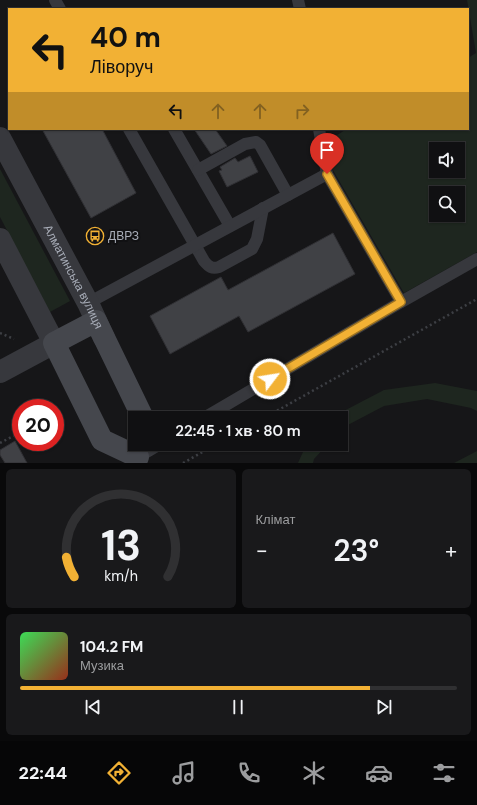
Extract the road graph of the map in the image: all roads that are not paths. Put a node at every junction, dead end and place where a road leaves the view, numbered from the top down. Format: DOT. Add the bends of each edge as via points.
graph roads {
  1 [pos="130,130"];
  2 [pos="175,130"];
  3 [pos="319,130"];
  4 [pos="0,138"];
  5 [pos="198,170"];
  6 [pos="327,174"];
  7 [pos="288,195"];
  8 [pos="263,208"];
  9 [pos="230,226"];
  10 [pos="0,239"];
  11 [pos="195,244"];
  12 [pos="477,259"];
  13 [pos="401,302"];
  14 [pos="92,312"];
  15 [pos="54,342"];
  16 [pos="0,372"];
  17 [pos="140,411"];
  18 [pos="216,411"];
  19 [pos="140,455"];
  1 -- 11 [label="lane"];
  2 -- 5 [label="lane"];
  3 -- 6 [label="lane"];
  4 -- 14 [label="street, Алматинська вулиця"];
  5 -- 7 [label="lane" via="245,144 256,142"];
  5 -- 9 [label="lane"];
  6 -- 7 [label="lane"];
  6 -- 13 [label="lane"];
  7 -- 8 [label="lane"];
  8 -- 9 [label="lane"];
  8 -- 11 [label="lane" via="257,239 252,249 220,267 208,267"];
  9 -- 11 [label="lane"];
  10 -- 15 [label="street"];
  11 -- 14 [label="lane"];
  12 -- 13 [label="lane"];
  13 -- 18 [label="lane"];
  14 -- 15 [label="street"];
  14 -- 17 [label="street, Алматинська вулиця"];
  15 -- 16 [label="street"];
  15 -- 19 [label="street" via="102,440"];
}
